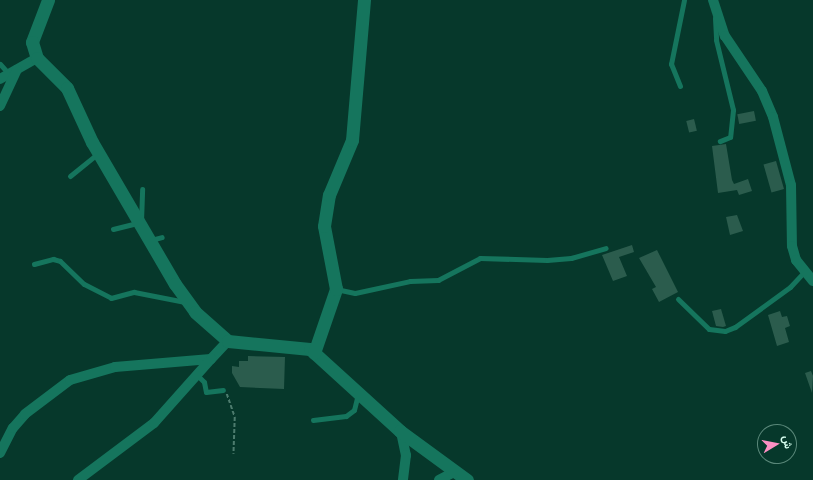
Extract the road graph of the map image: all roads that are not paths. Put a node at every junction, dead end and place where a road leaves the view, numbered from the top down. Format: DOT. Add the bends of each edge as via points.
graph roads {
  1 [pos="48,0"];
  2 [pos="364,0"];
  3 [pos="684,0"];
  4 [pos="713,0"];
  5 [pos="715,11"];
  6 [pos="37,58"];
  7 [pos="0,64"];
  8 [pos="8,74"];
  9 [pos="680,86"];
  10 [pos="0,106"];
  11 [pos="720,141"];
  12 [pos="98,152"];
  13 [pos="70,176"];
  14 [pos="142,189"];
  15 [pos="141,222"];
  16 [pos="112,229"];
  17 [pos="606,248"];
  18 [pos="34,264"];
  19 [pos="804,272"];
  20 [pos="813,281"];
  21 [pos="336,289"];
  22 [pos="678,299"];
  23 [pos="188,303"];
  24 [pos="228,341"];
  25 [pos="314,353"];
  26 [pos="211,359"];
  27 [pos="197,375"];
  28 [pos="222,390"];
  29 [pos="359,393"];
  30 [pos="313,420"];
  31 [pos="401,432"];
  32 [pos="0,453"];
  33 [pos="458,476"];
  34 [pos="78,480"];
  35 [pos="403,480"];
  36 [pos="439,480"];
  1 -- 6 [label="street" via="32,42"];
  2 -- 21 [label="street" via="352,140 329,195 324,226"];
  3 -- 9 [label="lane" via="671,64"];
  4 -- 5 [label="street"];
  5 -- 11 [label="lane" via="716,40 733,110 730,137"];
  5 -- 19 [label="street" via="725,36 762,91 779,134 791,185 792,246 796,260"];
  6 -- 8 [label="street"];
  6 -- 12 [label="street" via="67,88"];
  7 -- 8 [label="lane"];
  8 -- 10 [label="street"];
  12 -- 13 [label="lane"];
  12 -- 15 [label="street"];
  14 -- 15 [label="lane"];
  15 -- 16 [label="lane"];
  15 -- 23 [label="street" via="157,238"];
  17 -- 21 [label="lane" via="571,258 547,260 480,258 438,280 410,280 354,293"];
  18 -- 23 [label="lane" via="53,259 60,261 84,284 111,298 134,292"];
  19 -- 20 [label="street"];
  19 -- 22 [label="lane" via="784,291 735,327 725,331 709,329"];
  21 -- 25 [label="street"];
  23 -- 24 [label="street"];
  24 -- 25 [label="street" via="310,349"];
  24 -- 26 [label="street"];
  25 -- 29 [label="street"];
  26 -- 27 [label="street"];
  26 -- 32 [label="street" via="115,367 70,380 25,414 13,428"];
  27 -- 28 [label="lane" via="204,382 206,392"];
  27 -- 34 [label="street" via="154,423"];
  29 -- 30 [label="lane" via="354,410 346,416"];
  29 -- 31 [label="street"];
  31 -- 33 [label="street"];
  31 -- 35 [label="street" via="406,455"];
  33 -- 36 [label="street"];
}
